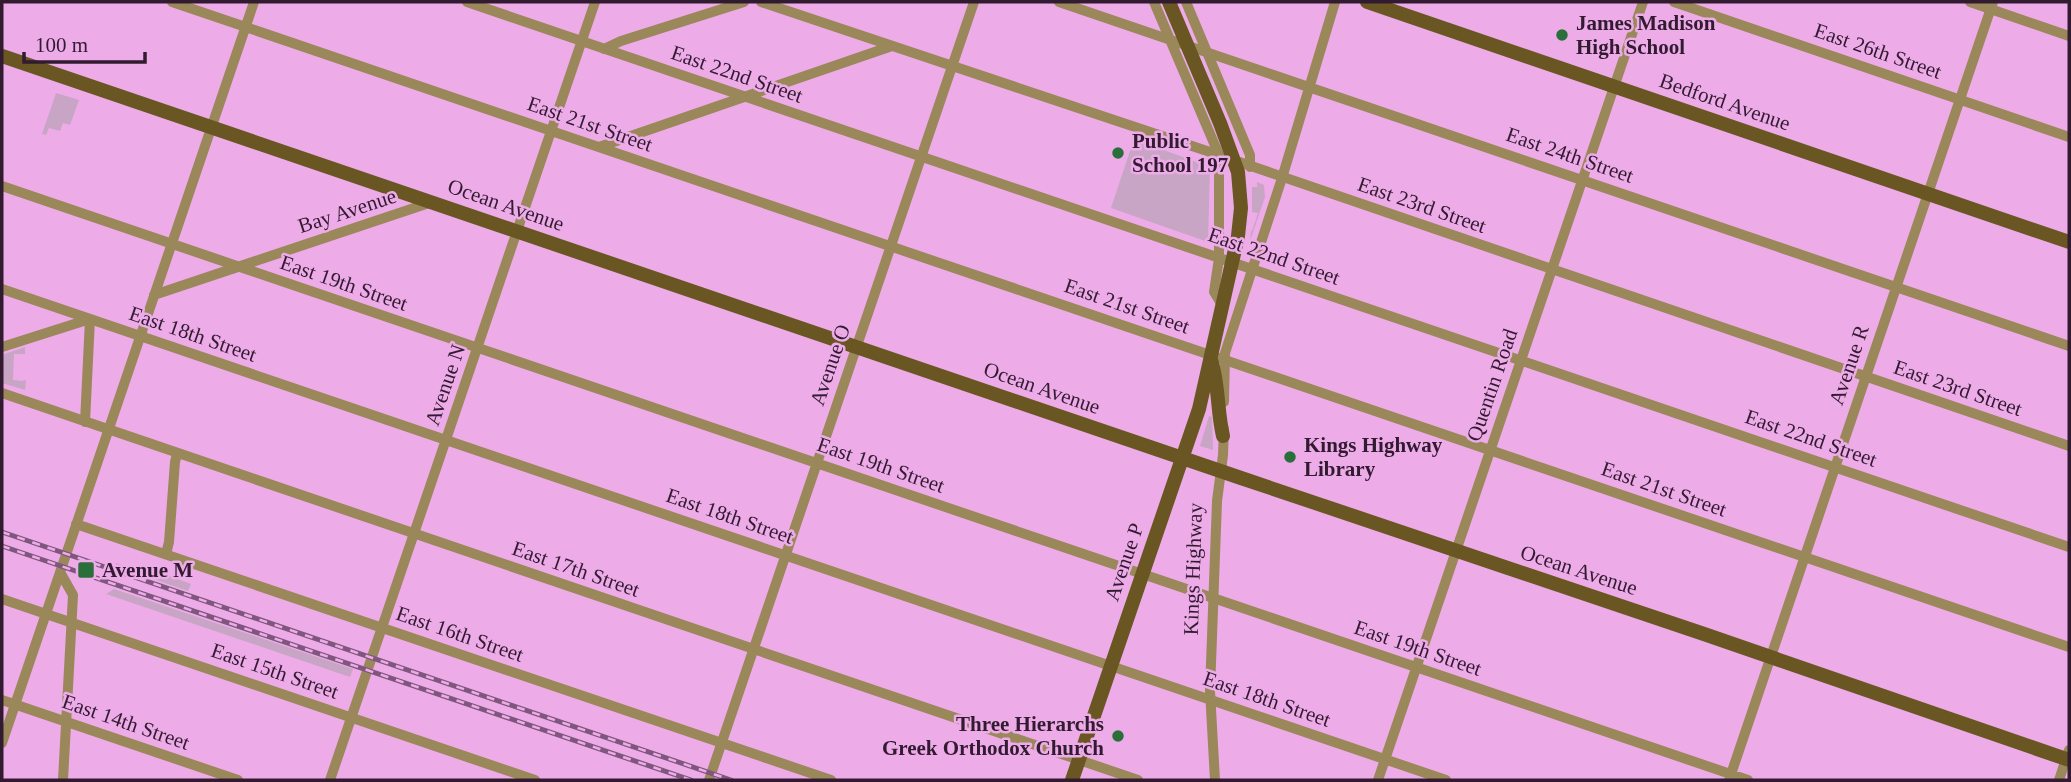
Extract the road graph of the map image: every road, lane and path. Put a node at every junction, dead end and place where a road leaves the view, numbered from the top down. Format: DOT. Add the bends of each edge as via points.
graph roads {
  1 [pos="172,2"];
  2 [pos="254,2"];
  3 [pos="467,2"];
  4 [pos="595,2"];
  5 [pos="744,2"];
  6 [pos="761,2"];
  7 [pos="974,2"];
  8 [pos="1059,2"];
  9 [pos="1154,2"];
  10 [pos="1169,2"];
  11 [pos="1186,2"];
  12 [pos="1335,2"];
  13 [pos="1367,2"];
  14 [pos="1643,2"];
  15 [pos="1674,2"];
  16 [pos="1970,2"];
  17 [pos="1992,5"];
  18 [pos="245,27"];
  19 [pos="2069,36"];
  20 [pos="1170,40"];
  21 [pos="582,41"];
  22 [pos="892,46"];
  23 [pos="1188,46"];
  24 [pos="604,49"];
  25 [pos="1208,52"];
  26 [pos="2,56"];
  27 [pos="952,66"];
  28 [pos="1614,86"];
  29 [pos="1309,87"];
  30 [pos="745,97"];
  31 [pos="1960,100"];
  32 [pos="211,128"];
  33 [pos="551,131"];
  34 [pos="2069,137"];
  35 [pos="599,147"];
  36 [pos="1219,155"];
  37 [pos="921,156"];
  38 [pos="1234,161"];
  39 [pos="1250,167"];
  40 [pos="1282,178"];
  41 [pos="1583,180"];
  42 [pos="2,186"];
  43 [pos="1928,194"];
  44 [pos="432,202"];
  45 [pos="516,231"];
  46 [pos="2069,242"];
  47 [pos="171,244"];
  48 [pos="891,246"];
  49 [pos="1225,260"];
  50 [pos="240,267"];
  51 [pos="1253,269"];
  52 [pos="1552,270"];
  53 [pos="1896,287"];
  54 [pos="2,289"];
  55 [pos="153,295"];
  56 [pos="90,319"];
  57 [pos="140,336"];
  58 [pos="2069,346"];
  59 [pos="2,347"];
  60 [pos="856,347"];
  61 [pos="477,348"];
  62 [pos="1210,355"];
  63 [pos="1224,360"];
  64 [pos="1521,360"];
  65 [pos="1866,377"];
  66 [pos="2,393"];
  67 [pos="85,422"];
  68 [pos="108,430"];
  69 [pos="1223,436"];
  70 [pos="446,440"];
  71 [pos="2069,446"];
  72 [pos="1490,450"];
  73 [pos="177,454"];
  74 [pos="1182,458"];
  75 [pos="817,464"];
  76 [pos="1835,467"];
  77 [pos="1221,471"];
  78 [pos="76,524"];
  79 [pos="414,534"];
  80 [pos="2069,547"];
  81 [pos="1456,551"];
  82 [pos="166,554"];
  83 [pos="785,556"];
  84 [pos="1804,557"];
  85 [pos="60,572"];
  86 [pos="1142,574"];
  87 [pos="2,599"];
  88 [pos="1213,599"];
  89 [pos="46,614"];
  90 [pos="72,623"];
  91 [pos="381,627"];
  92 [pos="2069,647"];
  93 [pos="754,649"];
  94 [pos="1770,657"];
  95 [pos="1111,666"];
  96 [pos="1417,668"];
  97 [pos="2,700"];
  98 [pos="1210,700"];
  99 [pos="15,704"];
  100 [pos="351,718"];
  101 [pos="66,722"];
  102 [pos="2,743"];
  103 [pos="722,743"];
  104 [pos="2068,756"];
  105 [pos="1079,760"];
  106 [pos="1385,760"];
  107 [pos="1730,777"];
  108 [pos="63,780"];
  109 [pos="238,780"];
  110 [pos="330,780"];
  111 [pos="535,780"];
  112 [pos="709,780"];
  113 [pos="831,780"];
  114 [pos="1072,780"];
  115 [pos="1139,780"];
  116 [pos="1215,780"];
  117 [pos="1378,780"];
  118 [pos="1446,780"];
  119 [pos="1748,780"];
  120 [pos="2059,780"];
  1 -- 18 [label="street, East 21st Street"];
  2 -- 18 [label="street"];
  3 -- 21 [label="street, East 22nd Street"];
  4 -- 21 [label="street, Avenue N"];
  5 -- 24 [label="street"];
  6 -- 22 [label="street, East 23rd Street"];
  7 -- 27 [label="street, Avenue O"];
  8 -- 20 [label="street, East 24th Street"];
  9 -- 20 [label="street"];
  10 -- 23 [label="main road"];
  11 -- 25 [label="street"];
  12 -- 29 [label="street"];
  13 -- 28 [label="main road, Bedford Avenue"];
  14 -- 28 [label="street, Quentin Road"];
  15 -- 31 [label="street, East 26th Street"];
  16 -- 17 [label="street"];
  17 -- 19 [label="street"];
  17 -- 31 [label="street, Avenue R"];
  18 -- 32 [label="street"];
  18 -- 33 [label="street, East 21st Street"];
  20 -- 23 [label="street, East 24th Street"];
  20 -- 36 [label="street"];
  21 -- 24 [label="street, East 22nd Street"];
  21 -- 33 [label="street, Avenue N"];
  22 -- 27 [label="street, East 23rd Street"];
  22 -- 30 [label="street"];
  23 -- 25 [label="street, East 24th Street"];
  23 -- 38 [label="main road"];
  24 -- 30 [label="street, East 22nd Street"];
  25 -- 29 [label="street, East 24th Street"];
  25 -- 39 [label="street" via="1250,155"];
  26 -- 32 [label="main road, Ocean Avenue"];
  27 -- 36 [label="street, East 23rd Street"];
  27 -- 37 [label="street, Avenue O"];
  28 -- 41 [label="street, Quentin Road"];
  28 -- 43 [label="main road, Bedford Avenue"];
  29 -- 40 [label="street"];
  29 -- 41 [label="street, East 24th Street"];
  30 -- 35 [label="street"];
  30 -- 37 [label="street, East 22nd Street"];
  31 -- 34 [label="street, East 26th Street"];
  31 -- 43 [label="street, Avenue R"];
  32 -- 44 [label="main road, Ocean Avenue"];
  32 -- 47 [label="street"];
  33 -- 35 [label="street, East 21st Street"];
  33 -- 45 [label="street, Avenue N"];
  35 -- 48 [label="street, East 21st Street"];
  36 -- 38 [label="street, East 23rd Street"];
  36 -- 49 [label="street"];
  37 -- 48 [label="street, Avenue O"];
  37 -- 49 [label="street, East 22nd Street"];
  38 -- 39 [label="street, East 23rd Street"];
  38 -- 49 [label="main road" via="1241,208"];
  39 -- 40 [label="street, East 23rd Street"];
  40 -- 51 [label="street"];
  40 -- 52 [label="street, East 23rd Street"];
  41 -- 52 [label="street, Quentin Road"];
  41 -- 53 [label="street, East 24th Street"];
  42 -- 47 [label="street, East 19th Street"];
  43 -- 46 [label="main road, Bedford Avenue"];
  43 -- 53 [label="street, Avenue R"];
  44 -- 45 [label="main road, Ocean Avenue"];
  44 -- 50 [label="street, Bay Avenue"];
  45 -- 60 [label="main road, Ocean Avenue"];
  45 -- 61 [label="street, Avenue N"];
  47 -- 50 [label="street, East 19th Street"];
  47 -- 55 [label="street"];
  48 -- 60 [label="street, Avenue O"];
  48 -- 62 [label="street, East 21st Street"];
  49 -- 51 [label="street, East 22nd Street"];
  49 -- 62 [label="main road" via="1222,304"];
  50 -- 55 [label="street, Bay Avenue"];
  50 -- 61 [label="street, East 19th Street"];
  51 -- 63 [label="street"];
  51 -- 64 [label="street, East 22nd Street"];
  52 -- 64 [label="street, Quentin Road"];
  52 -- 65 [label="street, East 23rd Street"];
  53 -- 58 [label="street, East 24th Street"];
  53 -- 65 [label="street, Avenue R"];
  54 -- 56 [label="street, East 18th Street"];
  55 -- 57 [label="street"];
  56 -- 57 [label="street, East 18th Street"];
  56 -- 59 [label="street"];
  56 -- 67 [label="street"];
  57 -- 68 [label="street"];
  57 -- 70 [label="street, East 18th Street"];
  60 -- 74 [label="main road, Ocean Avenue"];
  60 -- 75 [label="street, Avenue O"];
  61 -- 70 [label="street, Avenue N"];
  61 -- 75 [label="street, East 19th Street"];
  62 -- 63 [label="street, East 21st Street"];
  62 -- 69 [label="main road"];
  62 -- 74 [label="main road, Avenue P" via="1199,410"];
  63 -- 69 [label="street, Kings Highway"];
  63 -- 72 [label="street, East 21st Street"];
  64 -- 72 [label="street, Quentin Road"];
  64 -- 76 [label="street, East 22nd Street"];
  65 -- 71 [label="street, East 23rd Street"];
  65 -- 76 [label="street, Avenue R"];
  66 -- 67 [label="street, East 17th Street"];
  67 -- 68 [label="street, East 17th Street"];
  68 -- 73 [label="street, East 17th Street"];
  68 -- 78 [label="street"];
  69 -- 77 [label="street, Kings Highway"];
  70 -- 79 [label="street, Avenue N"];
  70 -- 83 [label="street, East 18th Street"];
  72 -- 81 [label="street, Quentin Road"];
  72 -- 84 [label="street, East 21st Street"];
  73 -- 79 [label="street, East 17th Street"];
  73 -- 82 [label="street"];
  74 -- 77 [label="main road, Ocean Avenue"];
  74 -- 86 [label="main road, Avenue P"];
  75 -- 83 [label="street, Avenue O"];
  75 -- 86 [label="street, East 19th Street"];
  76 -- 80 [label="street, East 22nd Street"];
  76 -- 84 [label="street, Avenue R"];
  77 -- 81 [label="main road, Ocean Avenue"];
  77 -- 88 [label="street, Kings Highway"];
  78 -- 82 [label="street, East 16th Street"];
  78 -- 85 [label="street"];
  79 -- 91 [label="street, Avenue N"];
  79 -- 93 [label="street, East 17th Street"];
  81 -- 94 [label="main road, Ocean Avenue"];
  81 -- 96 [label="street, Quentin Road"];
  82 -- 91 [label="street, East 16th Street"];
  83 -- 93 [label="street, Avenue O"];
  83 -- 95 [label="street, East 18th Street"];
  84 -- 92 [label="street, East 21st Street"];
  84 -- 94 [label="street, Avenue R"];
  85 -- 89 [label="street"];
  85 -- 90 [label="street" via="72,595"];
  86 -- 88 [label="street, East 19th Street"];
  86 -- 95 [label="main road, Avenue P"];
  87 -- 89 [label="street, East 15th Street"];
  88 -- 96 [label="street, East 19th Street"];
  88 -- 98 [label="street, Kings Highway"];
  89 -- 90 [label="street, East 15th Street"];
  89 -- 99 [label="street"];
  90 -- 100 [label="street, East 15th Street"];
  90 -- 101 [label="street"];
  91 -- 100 [label="street, Avenue N"];
  91 -- 103 [label="street, East 16th Street"];
  93 -- 103 [label="street, Avenue O"];
  93 -- 105 [label="street, East 17th Street"];
  94 -- 104 [label="main road, Ocean Avenue"];
  94 -- 107 [label="street, Avenue R"];
  95 -- 98 [label="street, East 18th Street"];
  95 -- 105 [label="main road, Avenue P"];
  96 -- 106 [label="street, Quentin Road"];
  96 -- 107 [label="street, East 19th Street"];
  97 -- 99 [label="street, East 14th Street"];
  98 -- 106 [label="street, East 18th Street"];
  98 -- 116 [label="street, Kings Highway"];
  99 -- 101 [label="street, East 14th Street"];
  99 -- 102 [label="street"];
  100 -- 110 [label="street, Avenue N"];
  100 -- 111 [label="street, East 15th Street"];
  101 -- 108 [label="street"];
  101 -- 109 [label="street, East 14th Street"];
  103 -- 112 [label="street, Avenue O"];
  103 -- 113 [label="street, East 16th Street"];
  104 -- 120 [label="street"];
  105 -- 114 [label="main road, Avenue P"];
  105 -- 115 [label="street, East 17th Street"];
  106 -- 117 [label="street, Quentin Road"];
  106 -- 118 [label="street, East 18th Street"];
  107 -- 119 [label="street, East 19th Street"];
}
